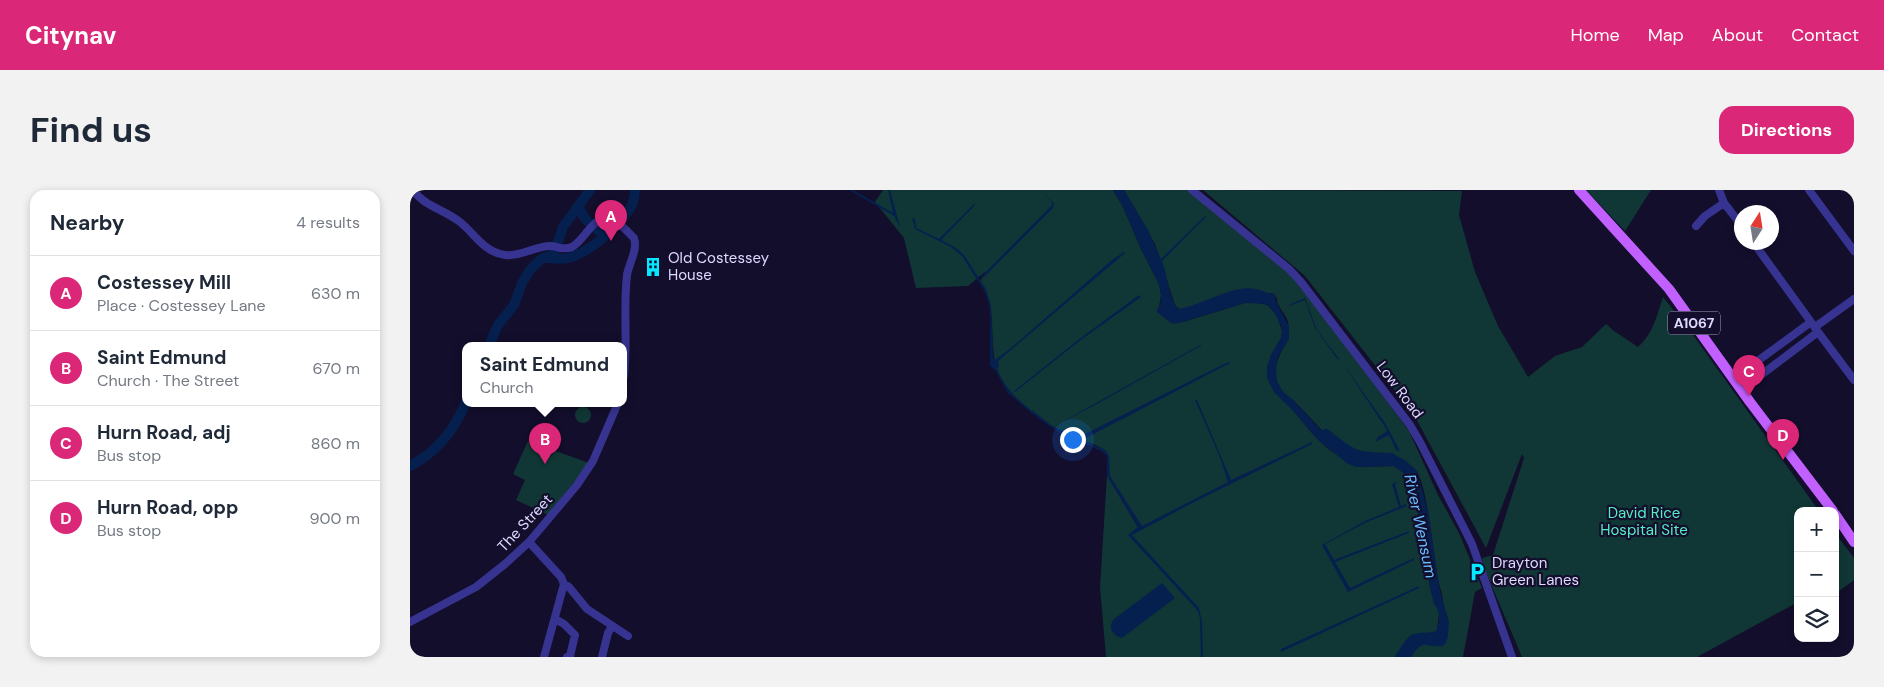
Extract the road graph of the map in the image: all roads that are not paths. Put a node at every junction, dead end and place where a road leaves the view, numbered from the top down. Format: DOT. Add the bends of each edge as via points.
graph roads {
  1 [pos="413,190"];
  2 [pos="1192,190"];
  3 [pos="1579,190"];
  4 [pos="1719,190"];
  5 [pos="1809,190"];
  6 [pos="1724,203"];
  7 [pos="1734,216"];
  8 [pos="1695,223"];
  9 [pos="1759,250"];
  10 [pos="1854,251"];
  11 [pos="1854,299"];
  12 [pos="1815,327"];
  13 [pos="626,342"];
  14 [pos="1854,380"];
  15 [pos="1741,381"];
  16 [pos="616,407"];
  17 [pos="1830,507"];
  18 [pos="1839,520"];
  19 [pos="529,542"];
  20 [pos="1854,542"];
  21 [pos="564,584"];
  22 [pos="554,620"];
  23 [pos="410,622"];
  24 [pos="612,626"];
  25 [pos="625,637"];
  26 [pos="544,657"];
  27 [pos="567,657"];
  28 [pos="602,657"];
  29 [pos="1512,657"];
  1 -- 13 [label="street" via="420,199 460,221 496,253 518,255 547,246 574,246 604,218 625,229 636,245 625,295"];
  2 -- 29 [label="street, Low Road" via="1289,269 1410,425 1472,544"];
  3 -- 15 [label="main road, A1067" via="1669,289"];
  4 -- 6 [label="street"];
  5 -- 10 [label="street"];
  6 -- 7 [label="street"];
  6 -- 8 [label="street"];
  9 -- 12 [label="street"];
  11 -- 12 [label="street"];
  12 -- 14 [label="street"];
  12 -- 15 [label="street" via="1748,368"];
  12 -- 15 [label="street" via="1757,378"];
  15 -- 17 [label="main road, A1067" via="1750,402"];
  16 -- 19 [label="street, The Street" via="593,461"];
  18 -- 20 [label="main road"];
  19 -- 21 [label="street"];
  19 -- 23 [label="street, The Street" via="476,587"];
  21 -- 22 [label="street"];
  21 -- 24 [label="street" via="587,609"];
  22 -- 26 [label="street"];
  22 -- 27 [label="street" via="575,634 570,656"];
  24 -- 25 [label="street"];
  24 -- 28 [label="street"];
}
